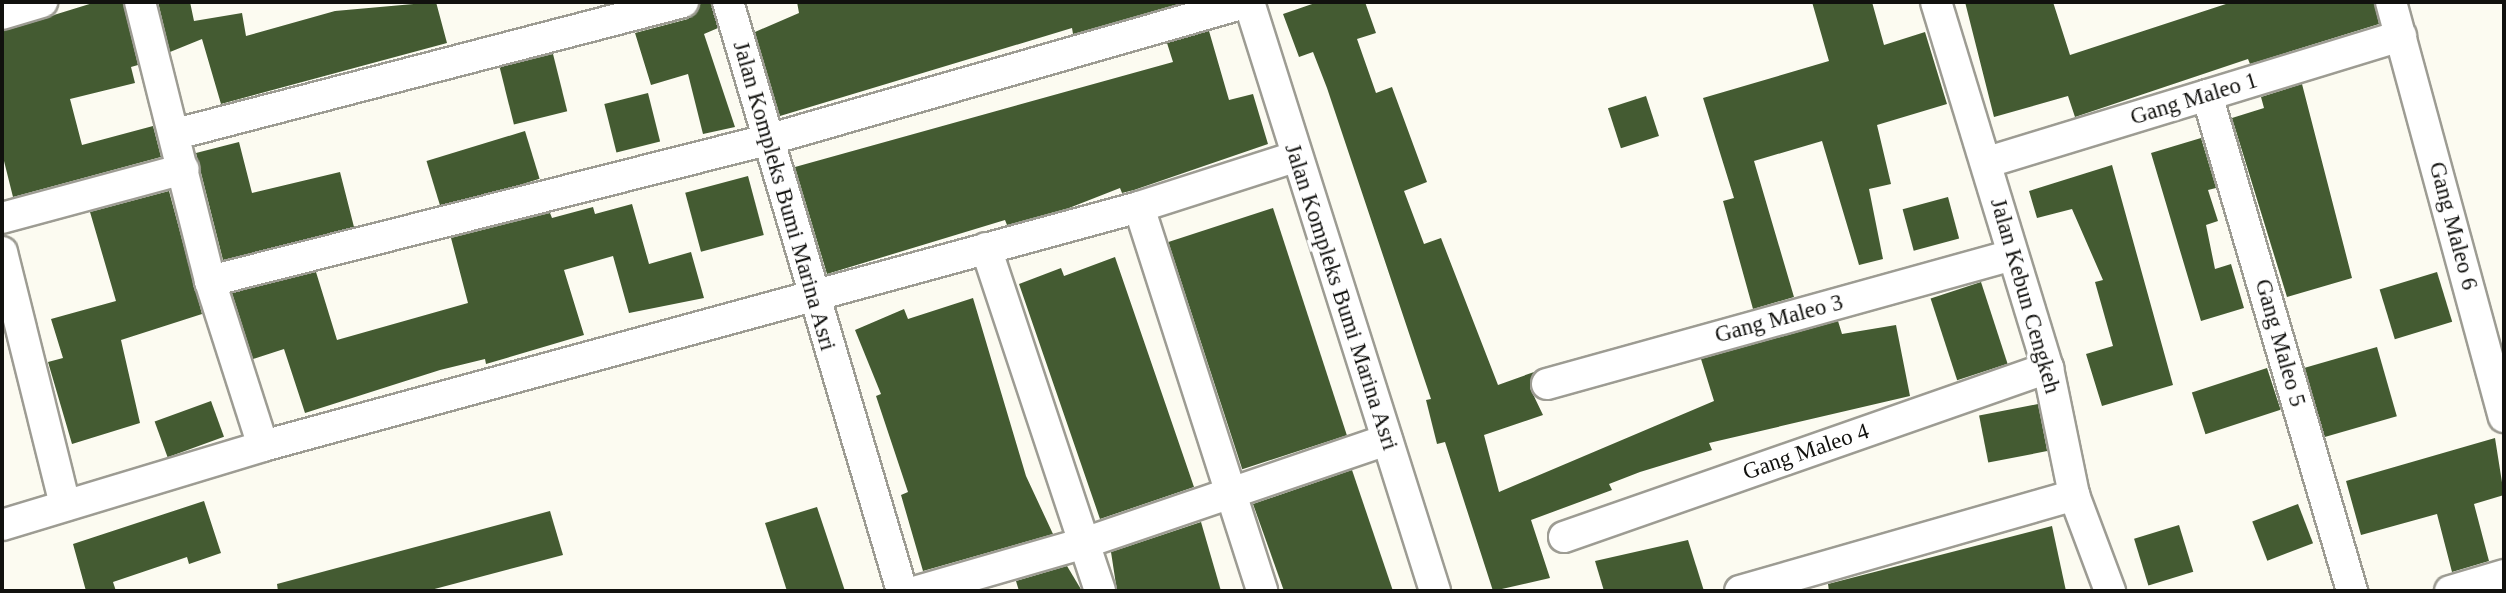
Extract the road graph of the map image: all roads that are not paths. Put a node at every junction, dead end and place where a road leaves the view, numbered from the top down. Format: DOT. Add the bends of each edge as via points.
graph roads {
  1 [pos="42,2"];
  2 [pos="140,2"];
  3 [pos="683,2"];
  4 [pos="728,2"];
  5 [pos="1249,2"];
  6 [pos="1936,2"];
  7 [pos="2391,2"];
  8 [pos="2,14"];
  9 [pos="2401,36"];
  10 [pos="2207,95"];
  11 [pos="176,134"];
  12 [pos="767,140"];
  13 [pos="1295,157"];
  14 [pos="1988,162"];
  15 [pos="184,169"];
  16 [pos="1139,207"];
  17 [pos="2,218"];
  18 [pos="986,248"];
  19 [pos="2,252"];
  20 [pos="2012,255"];
  21 [pos="210,281"];
  22 [pos="812,295"];
  23 [pos="2048,368"];
  24 [pos="1546,384"];
  25 [pos="2504,417"];
  26 [pos="1387,440"];
  27 [pos="262,446"];
  28 [pos="1227,495"];
  29 [pos="2074,495"];
  30 [pos="65,505"];
  31 [pos="2,525"];
  32 [pos="1564,537"];
  33 [pos="1084,543"];
  34 [pos="2504,575"];
  35 [pos="902,591"];
  36 [pos="918,591"];
  37 [pos="1100,591"];
  38 [pos="1262,591"];
  39 [pos="1435,591"];
  40 [pos="1740,591"];
  41 [pos="2110,591"];
  42 [pos="2352,591"];
  43 [pos="2450,591"];
  1 -- 8 [label="street"];
  2 -- 11 [label="street"];
  3 -- 11 [label="street"];
  4 -- 12 [label="street, Jalan Kompleks Bumi Marina Asri"];
  5 -- 12 [label="street"];
  5 -- 13 [label="street, Jalan Kompleks Bumi Marina Asri"];
  6 -- 14 [label="street, Jalan Kebun Cengkeh"];
  7 -- 9 [label="street, Gang Maleo 6"];
  9 -- 10 [label="street, Gang Maleo 1"];
  9 -- 25 [label="street, Gang Maleo 6"];
  10 -- 14 [label="street, Gang Maleo 1"];
  10 -- 42 [label="street, Gang Maleo 5"];
  11 -- 15 [label="street"];
  12 -- 21 [label="street"];
  12 -- 22 [label="street, Jalan Kompleks Bumi Marina Asri"];
  13 -- 16 [label="street"];
  13 -- 26 [label="street, Jalan Kompleks Bumi Marina Asri"];
  14 -- 20 [label="street, Jalan Kebun Cengkeh"];
  15 -- 17 [label="street"];
  15 -- 21 [label="street"];
  16 -- 18 [label="street"];
  16 -- 28 [label="street"];
  18 -- 22 [label="street"];
  18 -- 33 [label="street"];
  19 -- 30 [label="street"];
  20 -- 23 [label="street, Jalan Kebun Cengkeh"];
  20 -- 24 [label="street, Gang Maleo 3"];
  21 -- 27 [label="street"];
  22 -- 27 [label="street"];
  22 -- 35 [label="street, Jalan Kompleks Bumi Marina Asri"];
  23 -- 29 [label="street, Jalan Kebun Cengkeh"];
  23 -- 32 [label="street, Gang Maleo 4"];
  26 -- 28 [label="street"];
  26 -- 39 [label="street, Jalan Kompleks Bumi Marina Asri"];
  27 -- 30 [label="street"];
  28 -- 33 [label="street"];
  28 -- 38 [label="street"];
  29 -- 40 [label="street"];
  29 -- 41 [label="street, Jalan Kebun Cengkeh"];
  30 -- 31 [label="street"];
  33 -- 36 [label="street"];
  33 -- 37 [label="street"];
  34 -- 43 [label="street"];
}
